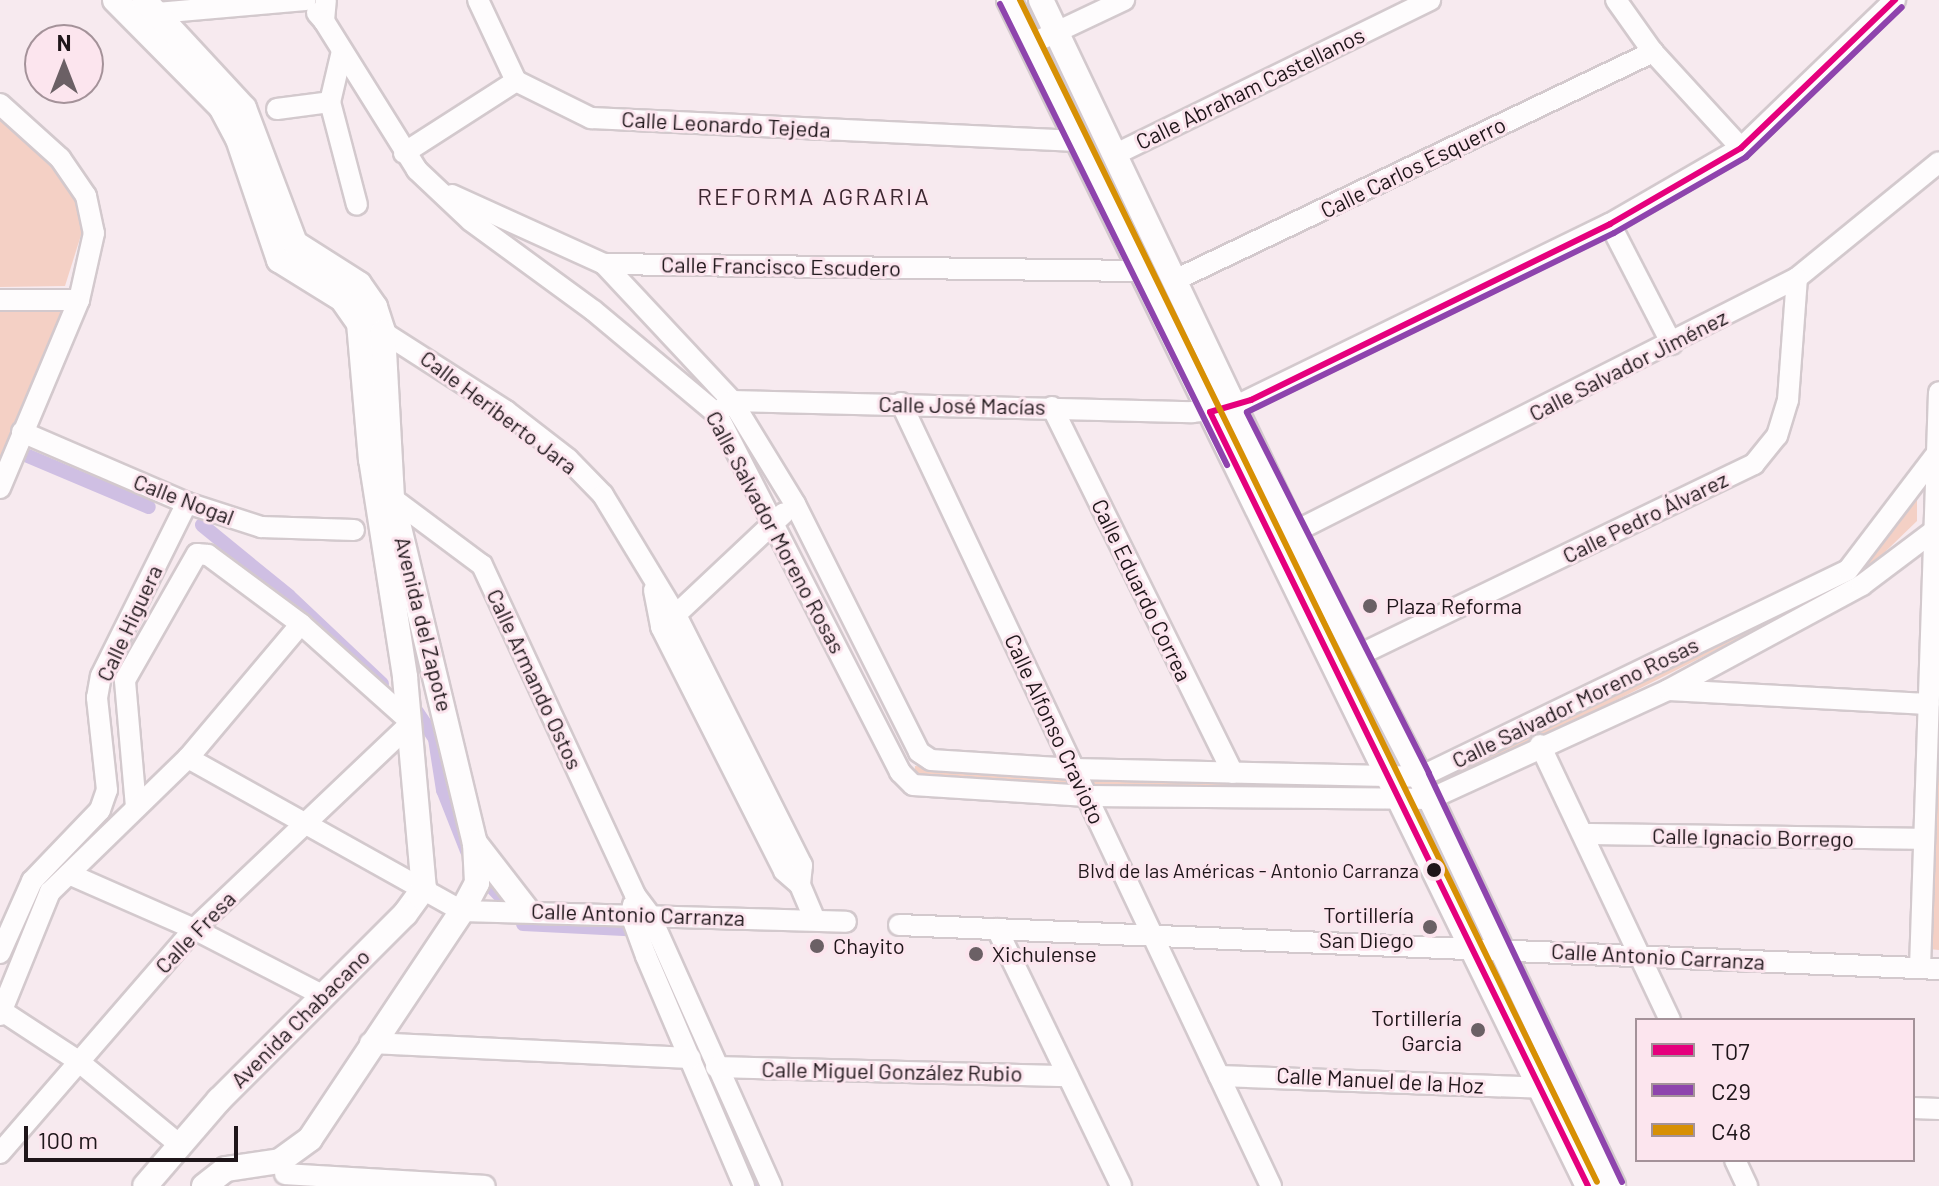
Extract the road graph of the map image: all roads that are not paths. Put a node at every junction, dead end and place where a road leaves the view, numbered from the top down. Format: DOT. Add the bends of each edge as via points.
graph roads {
  1 [pos="115,0"];
  2 [pos="306,0"];
  3 [pos="326,0"];
  4 [pos="478,0"];
  5 [pos="1009,0"];
  6 [pos="1041,0"];
  7 [pos="1124,0"];
  8 [pos="1430,0"];
  9 [pos="1616,0"];
  10 [pos="1894,0"];
  11 [pos="151,6"];
  12 [pos="324,21"];
  13 [pos="1057,33"];
  14 [pos="1031,44"];
  15 [pos="342,51"];
  16 [pos="1653,52"];
  17 [pos="516,81"];
  18 [pos="330,102"];
  19 [pos="0,104"];
  20 [pos="277,109"];
  21 [pos="1077,141"];
  22 [pos="1741,148"];
  23 [pos="404,153"];
  24 [pos="1114,155"];
  25 [pos="1939,162"];
  26 [pos="438,189"];
  27 [pos="357,205"];
  28 [pos="1610,224"];
  29 [pos="604,264"];
  30 [pos="1141,271"];
  31 [pos="1797,278"];
  32 [pos="1173,281"];
  33 [pos="0,300"];
  34 [pos="79,300"];
  35 [pos="373,338"];
  36 [pos="1672,344"];
  37 [pos="1939,392"];
  38 [pos="901,403"];
  39 [pos="725,407"];
  40 [pos="1052,407"];
  41 [pos="1222,410"];
  42 [pos="22,432"];
  43 [pos="1935,456"];
  44 [pos="0,488"];
  45 [pos="392,498"];
  46 [pos="187,503"];
  47 [pos="795,504"];
  48 [pos="774,520"];
  49 [pos="354,530"];
  50 [pos="1294,532"];
  51 [pos="1931,533"];
  52 [pos="197,554"];
  53 [pos="669,622"];
  54 [pos="301,624"];
  55 [pos="1359,655"];
  56 [pos="1668,690"];
  57 [pos="1929,704"];
  58 [pos="407,723"];
  59 [pos="913,742"];
  60 [pos="1540,745"];
  61 [pos="892,755"];
  62 [pos="188,758"];
  63 [pos="1074,769"];
  64 [pos="1233,773"];
  65 [pos="1392,778"];
  66 [pos="1425,788"];
  67 [pos="1087,796"];
  68 [pos="1403,801"];
  69 [pos="136,807"];
  70 [pos="307,824"];
  71 [pos="1583,834"];
  72 [pos="1923,839"];
  73 [pos="475,843"];
  74 [pos="69,874"];
  75 [pos="424,888"];
  76 [pos="526,909"];
  77 [pos="639,909"];
  78 [pos="462,911"];
  79 [pos="815,920"];
  80 [pos="846,922"];
  81 [pos="899,925"];
  82 [pos="194,929"];
  83 [pos="997,929"];
  84 [pos="1152,934"];
  85 [pos="1500,950"];
  86 [pos="1474,952"];
  87 [pos="0,953"];
  88 [pos="1641,955"];
  89 [pos="1930,969"];
  90 [pos="320,994"];
  91 [pos="1,1013"];
  92 [pos="1669,1018"];
  93 [pos="370,1043"];
  94 [pos="691,1058"];
  95 [pos="78,1061"];
  96 [pos="716,1067"];
  97 [pos="1068,1076"];
  98 [pos="1219,1076"];
  99 [pos="1542,1088"];
  100 [pos="1915,1108"];
  101 [pos="1939,1109"];
  102 [pos="180,1145"];
  103 [pos="0,1153"];
  104 [pos="298,1153"];
  105 [pos="1736,1162"];
  106 [pos="282,1180"];
  107 [pos="145,1186"];
  108 [pos="204,1186"];
  109 [pos="485,1186"];
  110 [pos="744,1186"];
  111 [pos="771,1186"];
  112 [pos="1121,1186"];
  113 [pos="1271,1186"];
  114 [pos="1588,1186"];
  115 [pos="1613,1186"];
  116 [pos="1747,1186"];
  1 -- 35 [label="main road" via="221,107 238,139 279,260 353,307"];
  2 -- 11 [label="street"];
  2 -- 12 [label="street, Calle Salvador Moreno Rosas"];
  3 -- 12 [label="street"];
  4 -- 17 [label="street"];
  5 -- 14 [label="main road"];
  6 -- 13 [label="main road"];
  7 -- 13 [label="street"];
  8 -- 24 [label="street, Calle Abraham Castellanos"];
  9 -- 16 [label="street"];
  10 -- 22 [label="street"];
  11 -- 35 [label="main road" via="244,108 282,221 295,243 359,284 375,307"];
  12 -- 15 [label="street, Calle Salvador Moreno Rosas"];
  13 -- 14 [label="street"];
  13 -- 24 [label="main road"];
  14 -- 21 [label="main road"];
  15 -- 18 [label="street"];
  15 -- 23 [label="street, Calle Salvador Moreno Rosas"];
  16 -- 22 [label="street"];
  16 -- 32 [label="street, Calle Carlos Esquerro"];
  17 -- 21 [label="street, Calle Leonardo Tejeda" via="591,118"];
  17 -- 23 [label="street"];
  18 -- 20 [label="street"];
  18 -- 27 [label="street"];
  19 -- 34 [label="street" via="60,158 86,196 94,233"];
  21 -- 30 [label="main road"];
  22 -- 28 [label="street"];
  23 -- 26 [label="street, Calle Salvador Moreno Rosas"];
  24 -- 32 [label="main road"];
  25 -- 31 [label="street, Calle Salvador Jiménez"];
  26 -- 29 [label="street, Calle Francisco Escudero"];
  26 -- 39 [label="street, Calle Salvador Moreno Rosas" via="471,221"];
  28 -- 36 [label="street"];
  28 -- 41 [label="street"];
  29 -- 30 [label="street, Calle Francisco Escudero"];
  29 -- 39 [label="street, Calle Salvador Moreno Rosas"];
  30 -- 41 [label="main road"];
  31 -- 36 [label="street, Calle Salvador Jiménez"];
  31 -- 55 [label="street, Calle Pedro Álvarez" via="1788,400 1777,436 1754,464"];
  32 -- 41 [label="main road"];
  33 -- 34 [label="street"];
  34 -- 42 [label="street"];
  35 -- 45 [label="main road, Avenida del Zapote"];
  35 -- 53 [label="street, Calle Heriberto Jara" via="414,348 568,459 603,495"];
  35 -- 58 [label="main road, Avenida del Zapote" via="371,459 405,677"];
  36 -- 50 [label="street, Calle Salvador Jiménez"];
  37 -- 43 [label="street"];
  38 -- 39 [label="street, Calle José Macías"];
  38 -- 40 [label="street, Calle José Macías"];
  38 -- 63 [label="street, Calle Alfonso Cravioto"];
  39 -- 47 [label="street, Calle Salvador Moreno Rosas"];
  39 -- 48 [label="street, Calle Salvador Moreno Rosas"];
  40 -- 41 [label="street, Calle José Macías"];
  40 -- 64 [label="street, Calle Eduardo Correa"];
  41 -- 50 [label="main road"];
  41 -- 65 [label="main road"];
  42 -- 44 [label="street"];
  42 -- 46 [label="street, Calle Nogal"];
  43 -- 51 [label="street"];
  43 -- 66 [label="street, Calle Salvador Moreno Rosas" via="1848,570"];
  45 -- 73 [label="main road, Avenida del Zapote"];
  45 -- 77 [label="street, Calle Armando Ostos" via="482,565"];
  46 -- 49 [label="street, Calle Nogal" via="261,527"];
  46 -- 87 [label="street, Calle Higuera" via="101,676 97,698 107,790 100,810 32,881"];
  47 -- 48 [label="street"];
  47 -- 59 [label="street, Calle Salvador Moreno Rosas"];
  48 -- 53 [label="street"];
  48 -- 61 [label="street, Calle Salvador Moreno Rosas"];
  50 -- 55 [label="main road"];
  51 -- 56 [label="street, Calle Salvador Moreno Rosas" via="1862,585"];
  51 -- 57 [label="street"];
  52 -- 54 [label="street, Calle Nogal" via="208,555"];
  52 -- 69 [label="street, Calle Higuera" via="125,680"];
  53 -- 79 [label="street, Calle Heriberto Jara" via="784,871 800,885"];
  54 -- 58 [label="street, Calle Nogal"];
  54 -- 62 [label="street"];
  55 -- 66 [label="main road"];
  56 -- 57 [label="street"];
  56 -- 60 [label="street, Calle Salvador Moreno Rosas"];
  57 -- 72 [label="street"];
  58 -- 70 [label="street, Calle Fresa"];
  58 -- 75 [label="main road, Avenida del Zapote"];
  59 -- 61 [label="street"];
  59 -- 63 [label="street, Calle Salvador Moreno Rosas" via="931,760"];
  60 -- 66 [label="street, Calle Salvador Moreno Rosas"];
  60 -- 71 [label="street"];
  61 -- 67 [label="street, Calle Salvador Moreno Rosas" via="913,785"];
  62 -- 69 [label="street"];
  62 -- 70 [label="street"];
  63 -- 64 [label="street, Calle Salvador Moreno Rosas"];
  63 -- 67 [label="street, Calle Alfonso Cravioto"];
  64 -- 65 [label="street, Calle Salvador Moreno Rosas"];
  65 -- 66 [label="street, Calle Salvador Moreno Rosas"];
  65 -- 68 [label="main road"];
  66 -- 68 [label="street, Calle Salvador Moreno Rosas"];
  66 -- 85 [label="main road"];
  67 -- 68 [label="street, Calle Salvador Moreno Rosas"];
  67 -- 84 [label="street, Calle Alfonso Cravioto"];
  68 -- 86 [label="main road"];
  69 -- 74 [label="street"];
  70 -- 75 [label="street"];
  70 -- 82 [label="street, Calle Fresa"];
  71 -- 72 [label="street, Calle Ignacio Borrego"];
  71 -- 88 [label="street"];
  72 -- 89 [label="street"];
  73 -- 76 [label="main road"];
  73 -- 78 [label="main road, Avenida del Zapote" via="477,883"];
  74 -- 82 [label="street"];
  74 -- 91 [label="street" via="50,892"];
  75 -- 78 [label="street"];
  75 -- 90 [label="main road, Avenida Chabacano" via="405,914"];
  76 -- 77 [label="street, Calle Antonio Carranza"];
  76 -- 78 [label="street, Calle Antonio Carranza"];
  77 -- 79 [label="street, Calle Antonio Carranza"];
  77 -- 94 [label="street, Calle Armando Ostos"];
  77 -- 96 [label="street, Calle Armando Ostos"];
  78 -- 93 [label="main road"];
  79 -- 80 [label="street, Calle Antonio Carranza"];
  81 -- 83 [label="street, Calle Antonio Carranza"];
  82 -- 90 [label="street"];
  82 -- 95 [label="street, Calle Fresa"];
  83 -- 84 [label="street, Calle Antonio Carranza"];
  83 -- 97 [label="street"];
  84 -- 86 [label="street, Calle Antonio Carranza"];
  84 -- 98 [label="street, Calle Alfonso Cravioto"];
  85 -- 86 [label="street, Calle Antonio Carranza"];
  85 -- 88 [label="street, Calle Antonio Carranza"];
  85 -- 115 [label="main road"];
  86 -- 99 [label="main road"];
  88 -- 89 [label="street, Calle Antonio Carranza"];
  88 -- 92 [label="street"];
  90 -- 102 [label="main road, Avenida Chabacano"];
  91 -- 95 [label="street"];
  93 -- 94 [label="street"];
  93 -- 104 [label="main road"];
  94 -- 110 [label="street, Calle Armando Ostos"];
  95 -- 102 [label="street"];
  95 -- 103 [label="street, Calle Fresa"];
  96 -- 97 [label="street, Calle Miguel González Rubio"];
  96 -- 111 [label="street, Calle Armando Ostos"];
  97 -- 112 [label="street"];
  98 -- 99 [label="street, Calle Manuel de la Hoz"];
  98 -- 113 [label="street, Calle Alfonso Cravioto"];
  99 -- 114 [label="main road"];
  100 -- 101 [label="street"];
  102 -- 107 [label="main road, Avenida Chabacano"];
  104 -- 106 [label="street"];
  104 -- 108 [label="main road" via="226,1169"];
  105 -- 116 [label="street"];
  106 -- 109 [label="street"];
}
